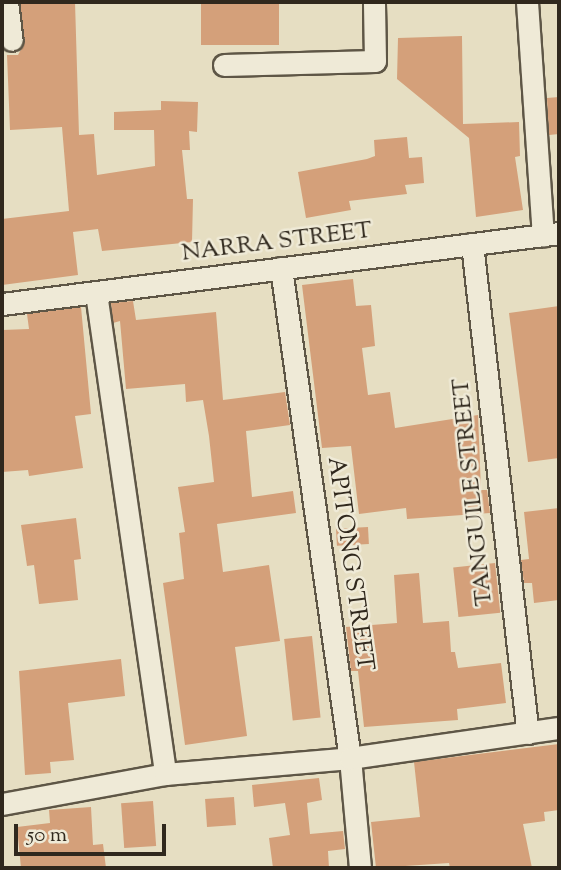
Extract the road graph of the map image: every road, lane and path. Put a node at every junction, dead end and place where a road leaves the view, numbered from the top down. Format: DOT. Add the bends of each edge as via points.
graph roads {
  1 [pos="7,2"];
  2 [pos="374,2"];
  3 [pos="527,2"];
  4 [pos="12,40"];
  5 [pos="225,65"];
  6 [pos="551,234"];
  7 [pos="472,244"];
  8 [pos="281,268"];
  9 [pos="96,293"];
  10 [pos="2,304"];
  11 [pos="559,728"];
  12 [pos="528,733"];
  13 [pos="350,758"];
  14 [pos="165,774"];
  15 [pos="2,804"];
  16 [pos="360,868"];
  1 -- 4 [label="street"];
  2 -- 5 [label="street" via="375,61"];
  3 -- 6 [label="street"];
  6 -- 7 [label="street, NARRA STREET"];
  7 -- 8 [label="street, NARRA STREET"];
  7 -- 12 [label="street, TANGUILE STREET"];
  8 -- 9 [label="street, NARRA STREET"];
  8 -- 13 [label="street, APITONG STREET"];
  9 -- 10 [label="street, NARRA STREET"];
  9 -- 14 [label="street"];
  11 -- 12 [label="street"];
  12 -- 13 [label="street"];
  13 -- 14 [label="street"];
  13 -- 16 [label="street, APITONG STREET"];
  14 -- 15 [label="street"];
}
